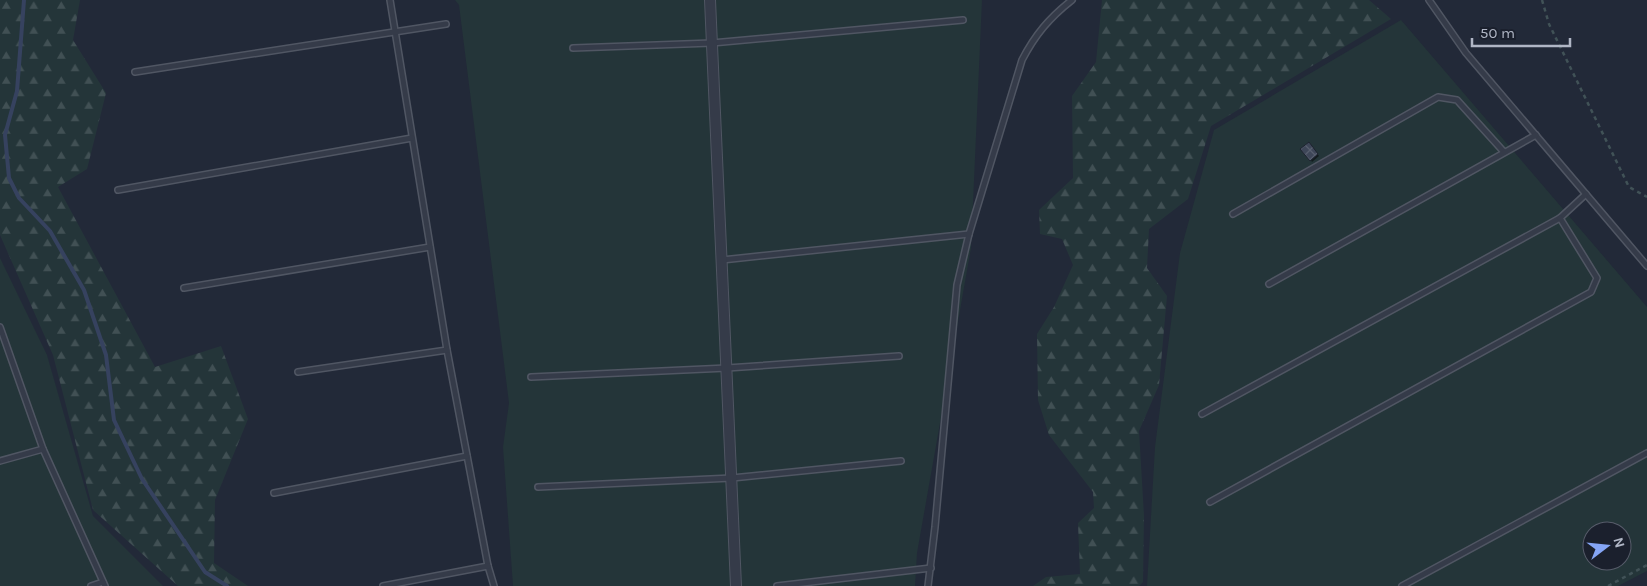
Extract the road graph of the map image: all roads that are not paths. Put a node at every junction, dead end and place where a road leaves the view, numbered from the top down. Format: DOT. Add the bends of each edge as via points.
graph roads {
  1 [pos="390,0"];
  2 [pos="710,0"];
  3 [pos="1072,0"];
  4 [pos="1429,0"];
  5 [pos="963,20"];
  6 [pos="446,24"];
  7 [pos="395,32"];
  8 [pos="712,43"];
  9 [pos="573,48"];
  10 [pos="135,72"];
  11 [pos="1536,135"];
  12 [pos="412,138"];
  13 [pos="1504,152"];
  14 [pos="118,190"];
  15 [pos="1586,194"];
  16 [pos="1233,214"];
  17 [pos="1560,218"];
  18 [pos="969,234"];
  19 [pos="430,247"];
  20 [pos="722,260"];
  21 [pos="1647,266"];
  22 [pos="1269,284"];
  23 [pos="184,288"];
  24 [pos="0,327"];
  25 [pos="447,350"];
  26 [pos="899,356"];
  27 [pos="727,368"];
  28 [pos="298,372"];
  29 [pos="531,377"];
  30 [pos="1202,414"];
  31 [pos="43,449"];
  32 [pos="1647,453"];
  33 [pos="467,456"];
  34 [pos="901,461"];
  35 [pos="0,462"];
  36 [pos="732,478"];
  37 [pos="538,487"];
  38 [pos="274,492"];
  39 [pos="1210,502"];
  40 [pos="488,566"];
  41 [pos="930,568"];
  42 [pos="104,584"];
  43 [pos="91,586"];
  44 [pos="383,586"];
  45 [pos="494,586"];
  46 [pos="736,586"];
  47 [pos="777,586"];
  48 [pos="928,586"];
  49 [pos="1402,586"];
  1 -- 7 [label="lane"];
  2 -- 8 [label="street"];
  3 -- 18 [label="lane" via="1033,40 1022,60"];
  4 -- 11 [label="lane" via="1466,53"];
  5 -- 8 [label="lane"];
  6 -- 7 [label="lane"];
  7 -- 10 [label="lane"];
  7 -- 12 [label="lane"];
  8 -- 9 [label="lane"];
  8 -- 20 [label="street"];
  11 -- 13 [label="lane"];
  11 -- 15 [label="lane"];
  12 -- 14 [label="lane"];
  12 -- 19 [label="lane"];
  13 -- 16 [label="lane" via="1456,100 1438,97"];
  13 -- 22 [label="lane"];
  15 -- 17 [label="lane"];
  15 -- 21 [label="lane"];
  17 -- 30 [label="lane"];
  17 -- 39 [label="lane" via="1597,278 1591,292"];
  18 -- 20 [label="lane"];
  18 -- 41 [label="lane" via="958,285"];
  19 -- 23 [label="lane"];
  19 -- 25 [label="lane"];
  20 -- 27 [label="street"];
  24 -- 31 [label="lane"];
  25 -- 28 [label="lane"];
  25 -- 33 [label="lane"];
  26 -- 27 [label="lane"];
  27 -- 29 [label="lane"];
  27 -- 36 [label="street"];
  31 -- 35 [label="lane"];
  31 -- 42 [label="lane"];
  32 -- 49 [label="lane"];
  33 -- 38 [label="lane"];
  33 -- 40 [label="lane"];
  34 -- 36 [label="lane"];
  36 -- 37 [label="lane"];
  36 -- 46 [label="street"];
  40 -- 44 [label="lane"];
  40 -- 45 [label="lane"];
  41 -- 47 [label="lane"];
  41 -- 48 [label="lane"];
  42 -- 43 [label="lane"];
}
